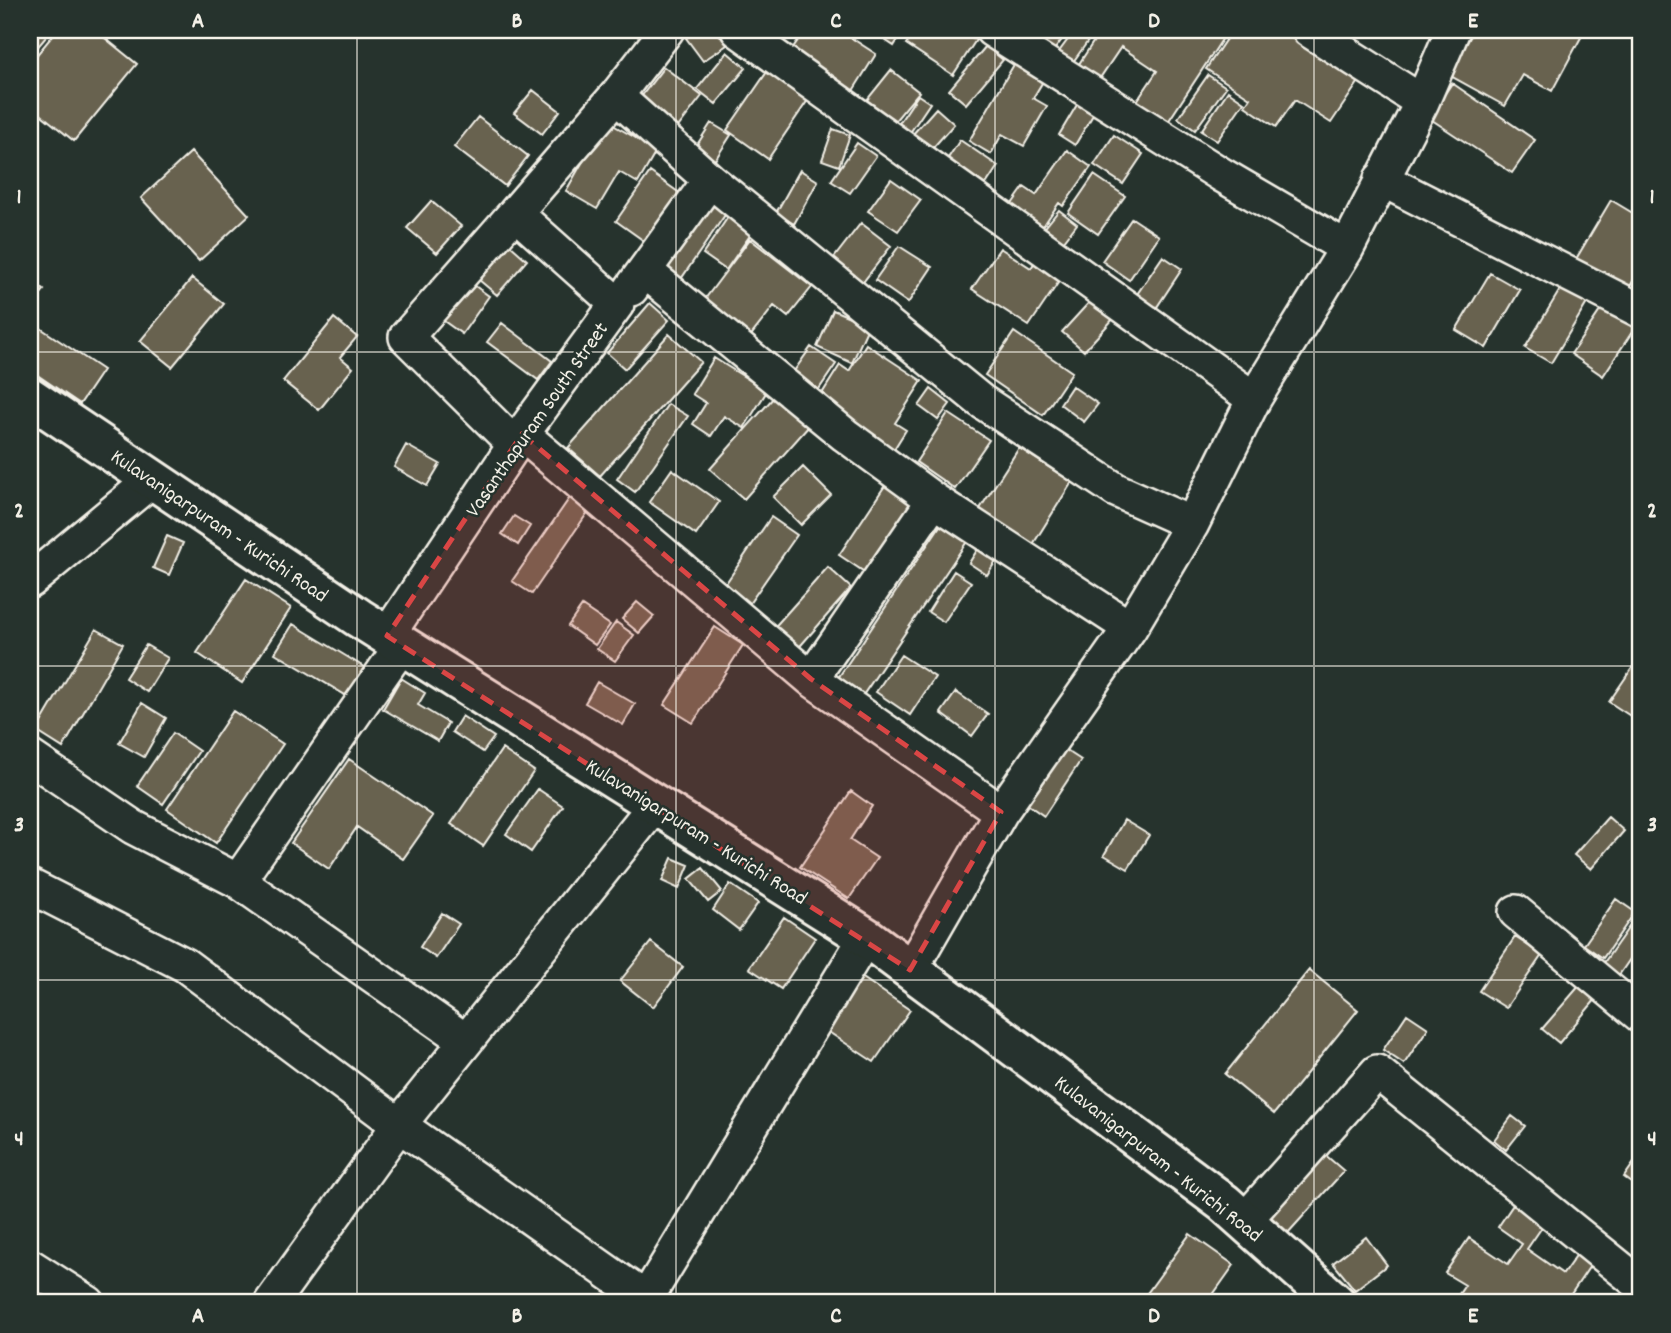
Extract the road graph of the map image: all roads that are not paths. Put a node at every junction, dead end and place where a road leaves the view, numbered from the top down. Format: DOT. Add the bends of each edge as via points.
graph roads {
  1 [pos="667,30"];
  2 [pos="738,30"];
  3 [pos="992,30"];
  4 [pos="1310,30"];
  5 [pos="1453,30"];
  6 [pos="616,96"];
  7 [pos="1422,102"];
  8 [pos="1381,179"];
  9 [pos="710,180"];
  10 [pos="515,212"];
  11 [pos="1347,248"];
  12 [pos="645,271"];
  13 [pos="618,304"];
  14 [pos="1641,311"];
  15 [pos="30,397"];
  16 [pos="1254,399"];
  17 [pos="518,440"];
  18 [pos="152,480"];
  19 [pos="934,500"];
  20 [pos="1192,524"];
  21 [pos="30,581"];
  22 [pos="1130,628"];
  23 [pos="395,640"];
  24 [pos="811,679"];
  25 [pos="30,757"];
  26 [pos="655,805"];
  27 [pos="1001,812"];
  28 [pos="238,881"];
  29 [pos="30,886"];
  30 [pos="1516,912"];
  31 [pos="866,937"];
  32 [pos="910,971"];
  33 [pos="1641,1016"];
  34 [pos="466,1041"];
  35 [pos="400,1125"];
  36 [pos="1245,1220"];
  37 [pos="30,1266"];
  38 [pos="1641,1285"];
  39 [pos="647,1302"];
  40 [pos="88,1303"];
  41 [pos="271,1303"];
  42 [pos="1336,1303"];
  1 -- 6 [label="street"];
  2 -- 16 [label="street"];
  3 -- 11 [label="street"];
  4 -- 7 [label="street"];
  5 -- 7 [label="street"];
  6 -- 9 [label="street"];
  6 -- 10 [label="street"];
  7 -- 8 [label="street"];
  8 -- 11 [label="street"];
  8 -- 14 [label="street"];
  9 -- 12 [label="street"];
  9 -- 20 [label="street" via="981,401 1116,490"];
  10 -- 13 [label="street, Vasanthapuram South Street"];
  10 -- 17 [label="street" via="406,337"];
  11 -- 16 [label="street"];
  12 -- 13 [label="street"];
  12 -- 19 [label="street" via="845,435"];
  13 -- 17 [label="street, Vasanthapuram South Street"];
  15 -- 18 [label="main road, Kulavanigarpuram - Kurichi Road"];
  16 -- 20 [label="street"];
  17 -- 23 [label="street, Vasanthapuram South Street"];
  17 -- 24 [label="street"];
  18 -- 21 [label="street"];
  18 -- 23 [label="main road, Kulavanigarpuram - Kurichi Road"];
  19 -- 22 [label="street"];
  19 -- 24 [label="street"];
  20 -- 22 [label="street"];
  22 -- 27 [label="street"];
  23 -- 26 [label="main road, Kulavanigarpuram - Kurichi Road"];
  23 -- 28 [label="street, Vasanthapuram South Street"];
  24 -- 27 [label="street"];
  25 -- 28 [label="street" via="133,827"];
  26 -- 31 [label="main road, Kulavanigarpuram - Kurichi Road"];
  26 -- 34 [label="street"];
  27 -- 32 [label="street"];
  28 -- 34 [label="street"];
  29 -- 35 [label="street" via="186,965"];
  30 -- 33 [label="street"];
  31 -- 32 [label="main road, Kulavanigarpuram - Kurichi Road"];
  31 -- 39 [label="street"];
  32 -- 36 [label="main road, Kulavanigarpuram - Kurichi Road"];
  34 -- 35 [label="street"];
  35 -- 39 [label="street"];
  35 -- 41 [label="street"];
  36 -- 38 [label="street" via="1377,1072"];
  36 -- 42 [label="main road, Kulavanigarpuram - Kurichi Road"];
  37 -- 40 [label="street"];
}
